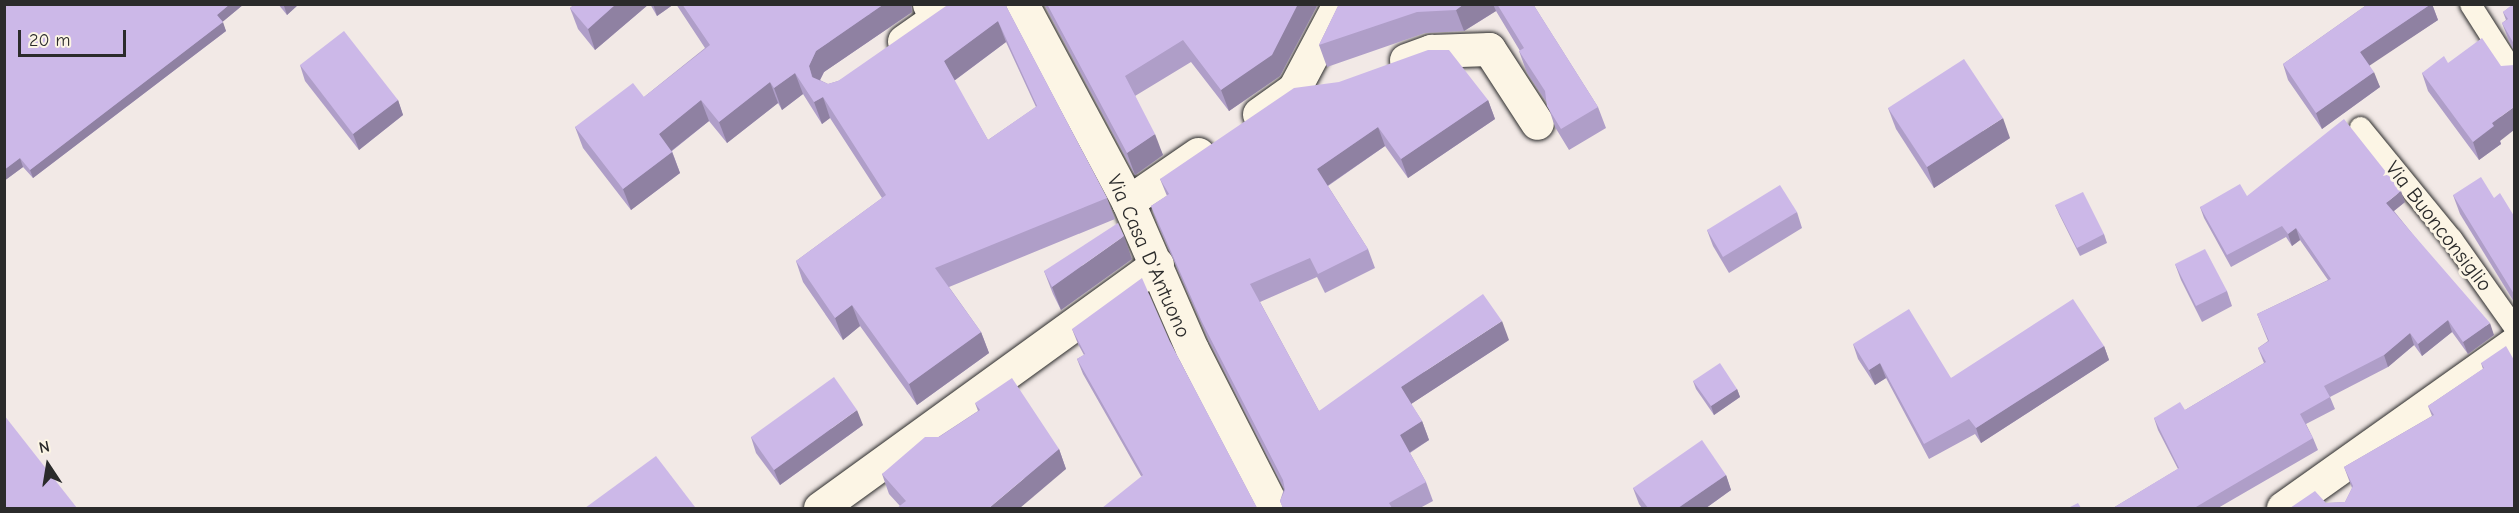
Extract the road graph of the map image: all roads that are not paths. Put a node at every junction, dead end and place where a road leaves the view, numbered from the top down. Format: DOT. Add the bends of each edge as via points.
graph roads {
  1 [pos="929,4"];
  2 [pos="1022,4"];
  3 [pos="1339,4"];
  4 [pos="2470,4"];
  5 [pos="881,56"];
  6 [pos="1380,69"];
  7 [pos="2514,73"];
  8 [pos="1329,85"];
  9 [pos="1294,89"];
  10 [pos="1537,123"];
  11 [pos="2360,127"];
  12 [pos="1128,202"];
  13 [pos="1157,264"];
  14 [pos="2514,327"];
  15 [pos="2514,344"];
  16 [pos="2325,481"];
  17 [pos="820,508"];
  18 [pos="1273,508"];
  19 [pos="2283,508"];
  20 [pos="2342,508"];
  1 -- 5 [label="street" via="937,18"];
  2 -- 12 [label="street, Via Casa D'Antuono"];
  3 -- 9 [label="street"];
  4 -- 7 [label="lane"];
  6 -- 10 [label="street" via="1431,51 1489,49"];
  8 -- 9 [label="street"];
  9 -- 12 [label="street"];
  11 -- 14 [label="lane, Via Buonconsiglio" via="2451,238"];
  12 -- 13 [label="street, Via Casa D'Antuono"];
  13 -- 17 [label="street"];
  13 -- 18 [label="street, Via Casa D'Antuono" via="1192,349"];
  15 -- 16 [label="street"];
  16 -- 19 [label="street"];
  16 -- 20 [label="street"];
}
